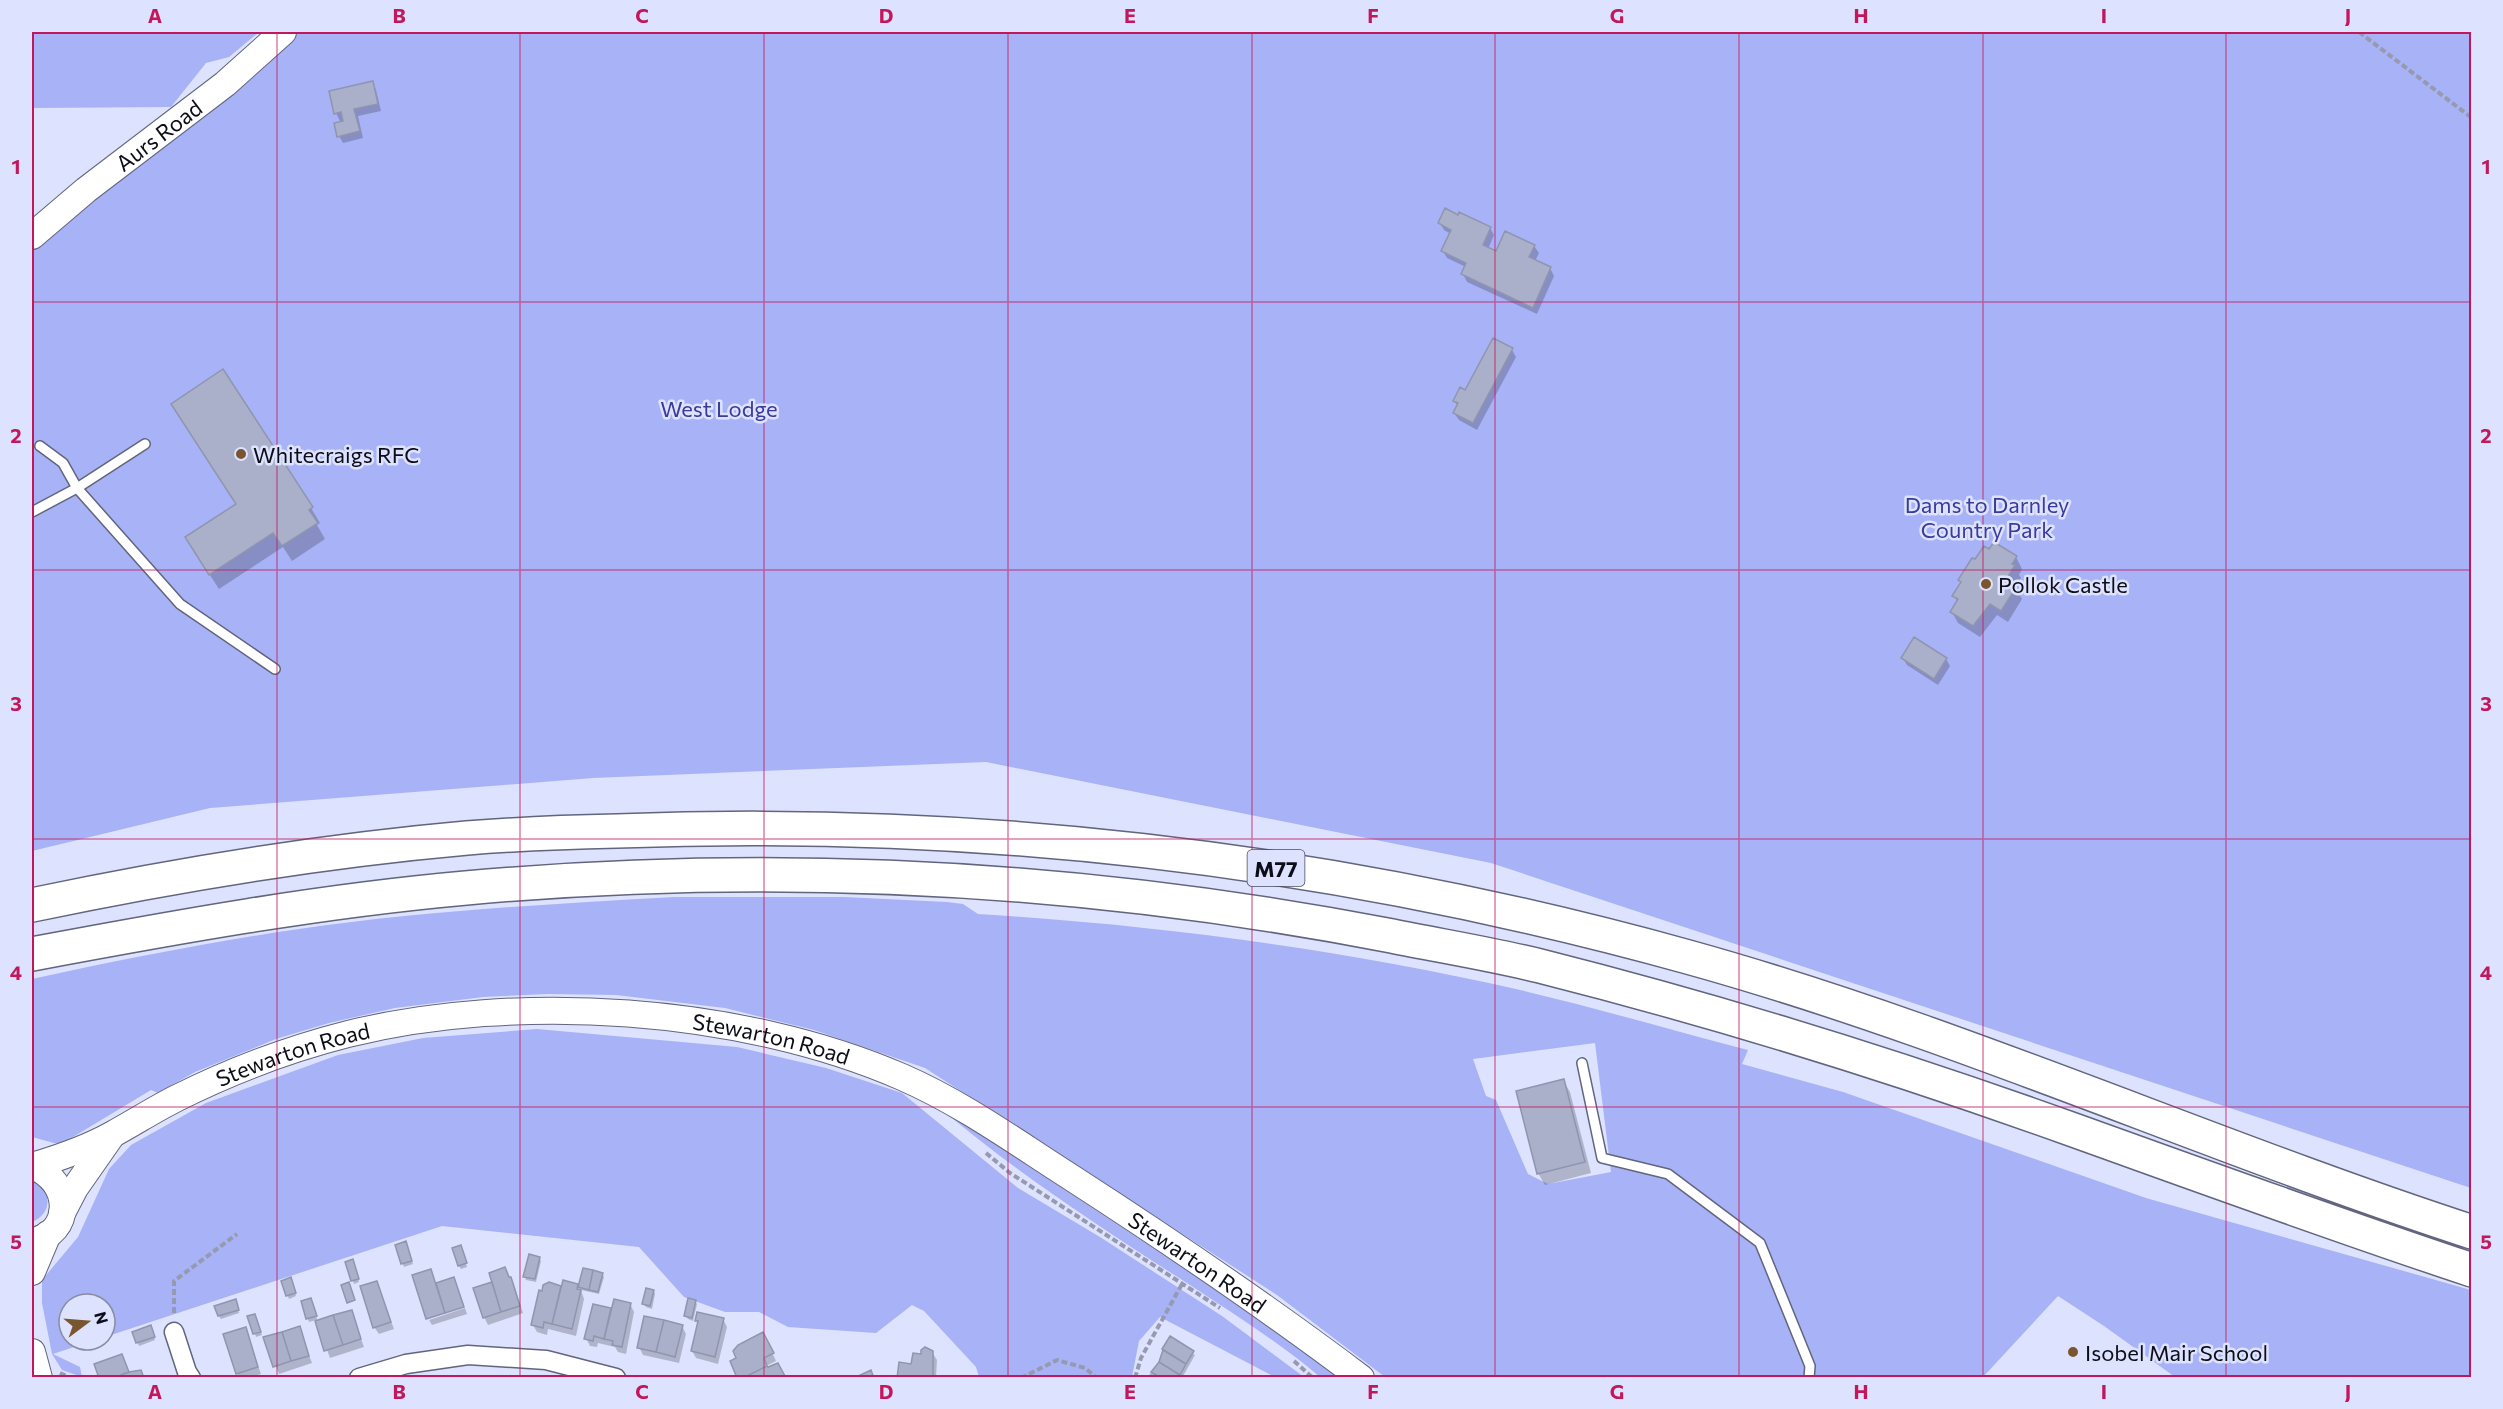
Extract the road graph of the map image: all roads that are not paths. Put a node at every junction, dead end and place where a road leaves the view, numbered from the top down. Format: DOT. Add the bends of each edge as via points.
graph roads {
  1 [pos="283,32"];
  2 [pos="32,236"];
  3 [pos="145,444"];
  4 [pos="40,446"];
  5 [pos="76,488"];
  6 [pos="32,512"];
  7 [pos="275,669"];
  8 [pos="32,905"];
  9 [pos="32,954"];
  10 [pos="1582,1063"];
  11 [pos="112,1135"];
  12 [pos="32,1166"];
  13 [pos="47,1230"];
  14 [pos="2472,1232"];
  15 [pos="2472,1270"];
  16 [pos="32,1272"];
  17 [pos="174,1332"];
  18 [pos="32,1352"];
  19 [pos="39,1377"];
  20 [pos="191,1377"];
  21 [pos="359,1377"];
  22 [pos="616,1377"];
  23 [pos="1361,1377"];
  24 [pos="1809,1377"];
  1 -- 2 [label="main road, Aurs Road" via="225,84"];
  3 -- 5 [label="lane"];
  4 -- 5 [label="lane" via="63,463"];
  5 -- 6 [label="lane"];
  5 -- 7 [label="lane" via="180,604"];
  8 -- 14 [label="highway, M77" via="290,859 467,838 561,832 724,827 882,830 1094,844 1199,856 1338,877 1468,903 1689,957 1965,1048"];
  9 -- 15 [label="highway, M77" via="293,907 468,888 658,876 887,877 1145,897 1322,923 1535,965 1731,1019 2065,1127"];
  10 -- 24 [label="lane" via="1602,1158 1668,1174 1760,1243 1810,1366"];
  11 -- 12 [label="main road, Stewarton Road"];
  11 -- 13 [label="main road, Stewarton Road"];
  11 -- 23 [label="main road, Stewarton Road" via="175,1099 251,1065 350,1033 424,1020 547,1011 608,1012 674,1018 772,1035 902,1077 956,1105 1205,1264"];
  12 -- 13 [label="main road" via="53,1178 63,1201"];
  13 -- 16 [label="main road, Stewarton Road"];
  17 -- 20 [label="street"];
  18 -- 19 [label="main road"];
  21 -- 22 [label="street" via="406,1364 468,1354 546,1360"];
}
